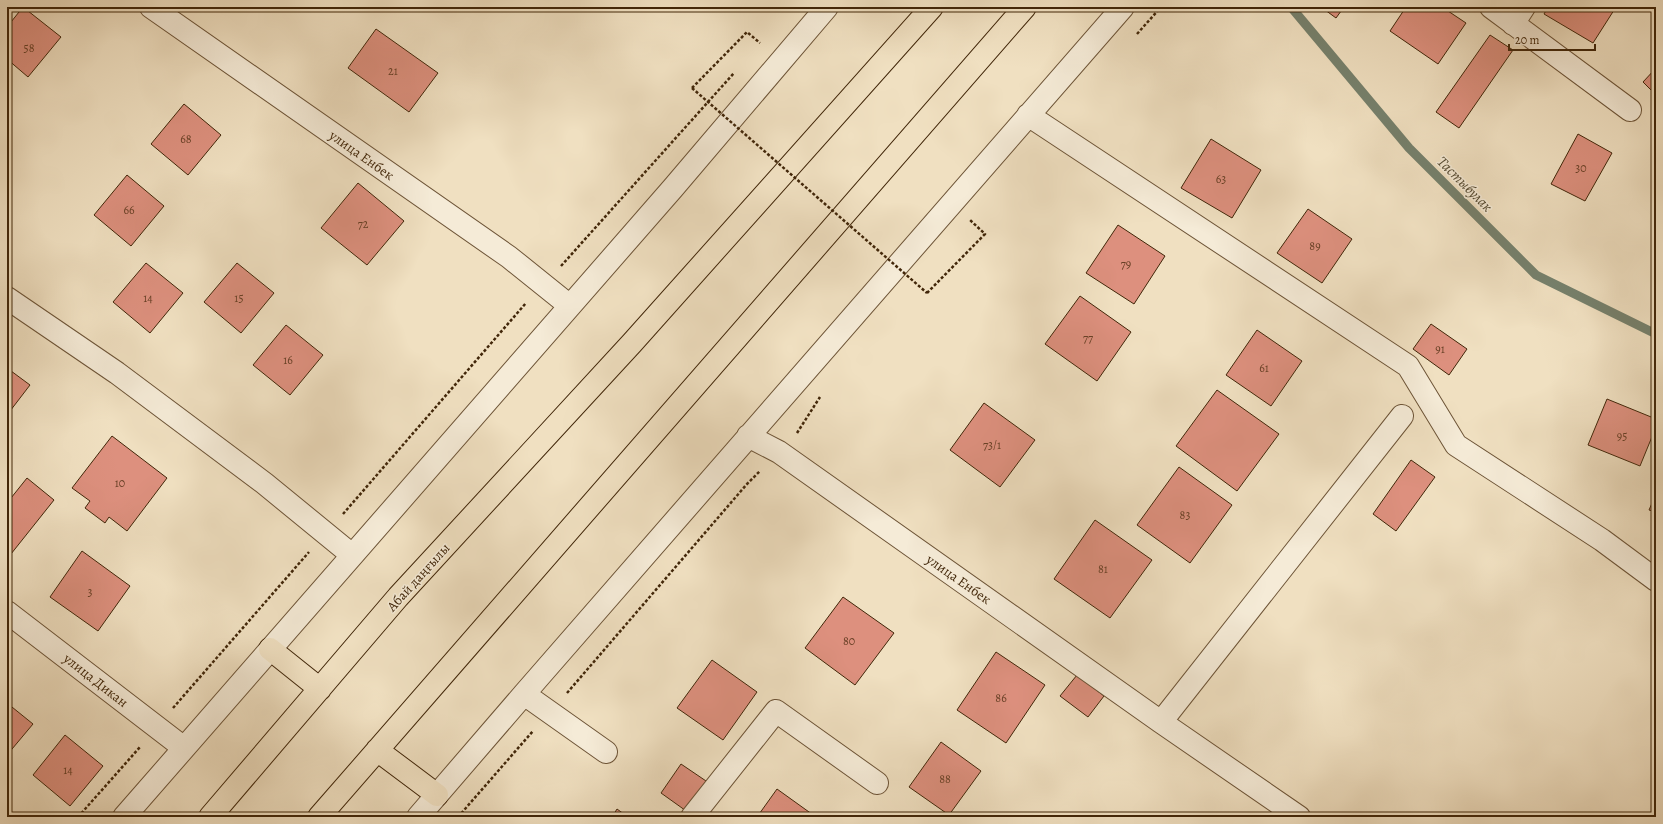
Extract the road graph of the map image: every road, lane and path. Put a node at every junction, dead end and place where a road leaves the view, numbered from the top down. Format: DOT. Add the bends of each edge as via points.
graph roads {
  1 [pos="150,7"];
  2 [pos="827,7"];
  3 [pos="932,7"];
  4 [pos="1025,7"];
  5 [pos="1123,7"];
  6 [pos="1491,7"];
  7 [pos="1518,15"];
  8 [pos="765,38"];
  9 [pos="760,43"];
  10 [pos="755,49"];
  11 [pos="739,67"];
  12 [pos="1630,110"];
  13 [pos="1028,115"];
  14 [pos="967,217"];
  15 [pos="544,284"];
  16 [pos="7,298"];
  17 [pos="570,306"];
  18 [pos="1402,416"];
  19 [pos="748,436"];
  20 [pos="326,533"];
  21 [pos="352,555"];
  22 [pos="1656,580"];
  23 [pos="7,612"];
  24 [pos="270,649"];
  25 [pos="320,689"];
  26 [pos="524,694"];
  27 [pos="1164,725"];
  28 [pos="157,727"];
  29 [pos="184,748"];
  30 [pos="377,750"];
  31 [pos="606,752"];
  32 [pos="877,783"];
  33 [pos="437,795"];
  34 [pos="78,817"];
  35 [pos="124,817"];
  36 [pos="210,817"];
  37 [pos="319,817"];
  38 [pos="418,817"];
  39 [pos="692,817"];
  40 [pos="1299,817"];
  1 -- 15 [label="street, улица Енбек"];
  2 -- 17 [label="street"];
  3 -- 25 [label="main road, Абай даңғылы" via="632,343 398,598"];
  4 -- 30 [label="main road"];
  5 -- 13 [label="street"];
  6 -- 7 [label="street"];
  7 -- 12 [label="street"];
  8 -- 9 [label="path"];
  9 -- 10 [label="path"];
  9 -- 14 [label="path, bridge" via="747,32 692,88 926,293 985,234"];
  11 -- 15 [label="path"];
  13 -- 19 [label="street"];
  13 -- 22 [label="street" via="1408,366 1456,444 1602,540"];
  15 -- 17 [label="street, улица Енбек"];
  15 -- 20 [label="path"];
  16 -- 20 [label="street" via="117,373"];
  17 -- 21 [label="street"];
  18 -- 27 [label="street"];
  19 -- 26 [label="street"];
  19 -- 27 [label="street, улица Енбек" via="779,452"];
  20 -- 21 [label="street"];
  20 -- 28 [label="path"];
  21 -- 24 [label="street"];
  23 -- 28 [label="street, улица Дикан"];
  24 -- 25 [label="main road"];
  24 -- 29 [label="street"];
  25 -- 36 [label="main road, Абай даңғылы"];
  26 -- 31 [label="street"];
  26 -- 33 [label="street"];
  27 -- 40 [label="street, улица Енбек"];
  28 -- 29 [label="street, улица Дикан"];
  28 -- 34 [label="path"];
  29 -- 35 [label="street"];
  30 -- 33 [label="main road"];
  30 -- 37 [label="main road"];
  32 -- 39 [label="street" via="776,711"];
  33 -- 38 [label="street"];
}
